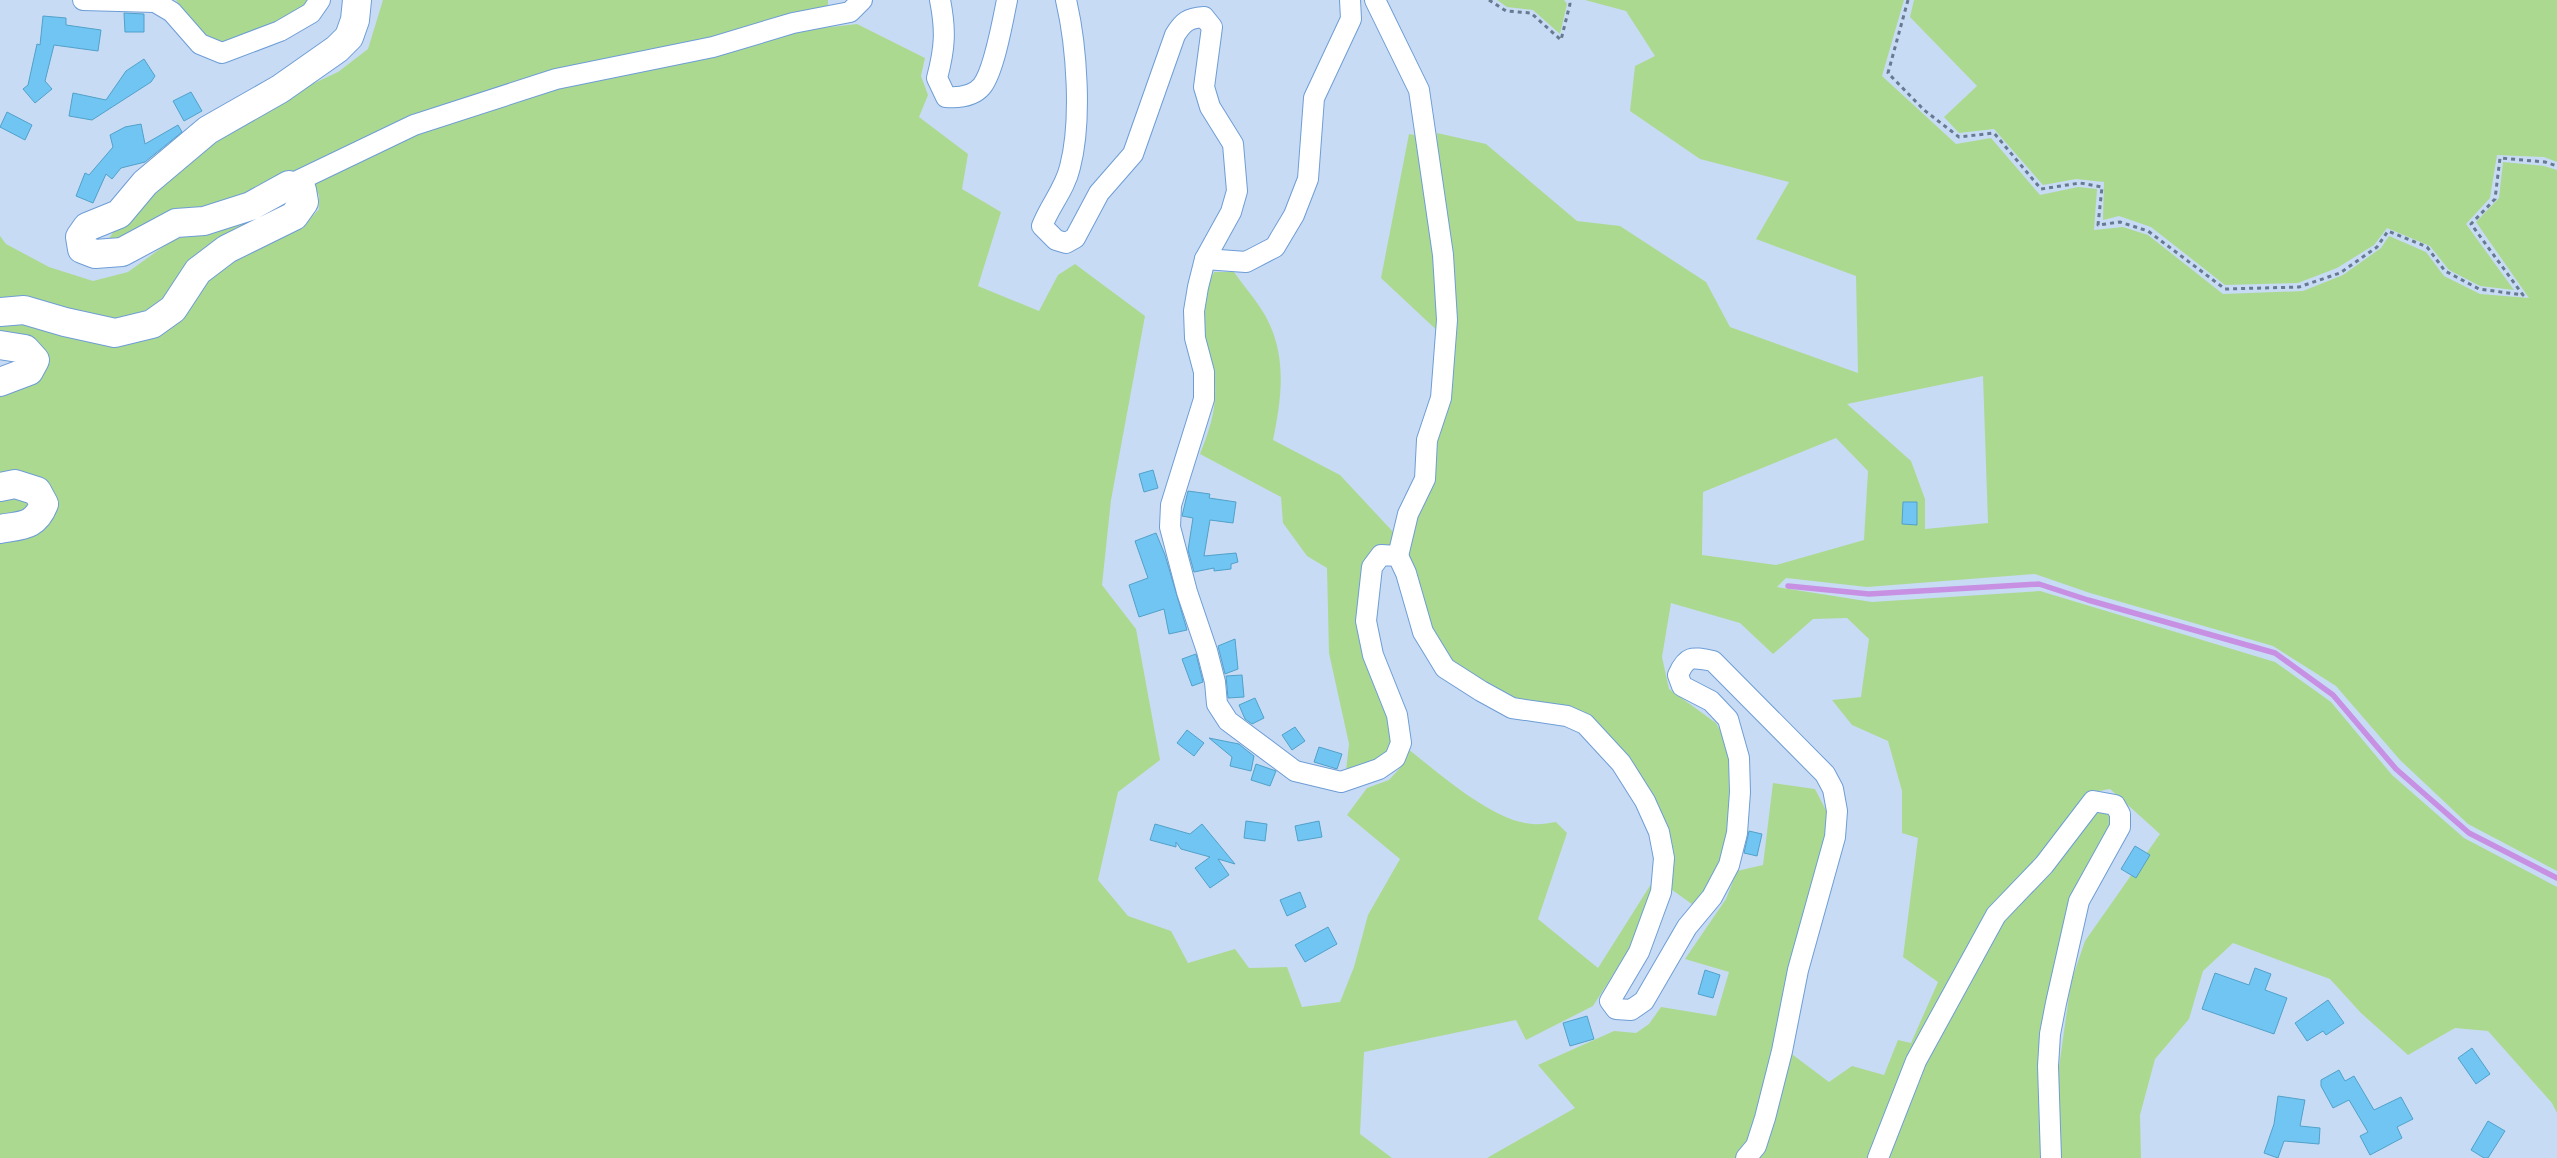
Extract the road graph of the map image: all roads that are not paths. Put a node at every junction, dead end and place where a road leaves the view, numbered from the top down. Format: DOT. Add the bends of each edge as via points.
graph roads {
  1 [pos="82,0"];
  2 [pos="320,0"];
  3 [pos="357,0"];
  4 [pos="862,0"];
  5 [pos="940,0"];
  6 [pos="1007,0"];
  7 [pos="1066,0"];
  8 [pos="1350,0"];
  9 [pos="1375,0"];
  10 [pos="289,185"];
  11 [pos="1205,259"];
  12 [pos="0,312"];
  13 [pos="0,344"];
  14 [pos="0,382"];
  15 [pos="0,487"];
  16 [pos="0,529"];
  17 [pos="1398,556"];
  18 [pos="1746,1158"];
  19 [pos="1878,1158"];
  20 [pos="2051,1158"];
  1 -- 2 [label="street" via="155,2 172,12 200,44 222,53 280,31 311,13"];
  3 -- 10 [label="main road" via="349,37 337,49 280,89 208,130 145,182 120,214 87,227 80,237 82,249 95,254 122,252 176,223 204,221 251,206"];
  4 -- 10 [label="street" via="850,12 793,23 713,47 556,79 442,115 414,125"];
  5 -- 6 [label="street" via="945,24 944,48 937,78 946,97 959,98 982,86 1002,27"];
  7 -- 11 [label="street" via="1072,26 1076,138 1070,169 1042,226 1056,240 1066,243 1075,238 1098,193 1133,154 1175,35 1183,22 1204,17 1212,26 1204,87 1210,107 1233,144 1237,190 1231,212"];
  8 -- 11 [label="street" via="1351,19 1314,98 1308,179 1294,215 1275,247 1246,262"];
  9 -- 17 [label="street" via="1419,90 1442,246 1447,320 1440,398 1427,440 1425,479 1408,514"];
  10 -- 12 [label="main road" via="302,190 304,202 294,216 227,249 198,271 173,309 152,324 116,333 24,310"];
  11 -- 17 [label="street" via="1194,311 1195,338 1204,372 1204,399 1171,505 1171,533 1207,650 1217,704 1228,721 1295,771 1341,782 1379,769 1395,758 1401,743 1397,714 1373,655 1366,621 1372,567 1381,555"];
  13 -- 14 [label="main road" via="25,349 35,360 28,371"];
  15 -- 16 [label="main road" via="15,484 37,491 44,504 32,523"];
  17 -- 18 [label="street" via="1423,632 1446,668 1512,708 1567,716 1585,724 1621,763 1645,801 1659,832 1664,858 1661,892 1639,952 1610,1000 1616,1009 1632,1010 1644,1001 1687,927 1712,898 1729,865 1737,833 1738,758 1728,719 1712,701 1682,686 1678,676 1684,662 1694,657 1713,661 1825,774 1833,789 1837,810 1835,837 1798,970 1765,1118 1756,1146"];
  19 -- 20 [label="street" via="1916,1061 1996,915 2044,865 2093,801 2105,802 2118,809 2120,827 2079,901 2050,1034 2048,1106"];
}
